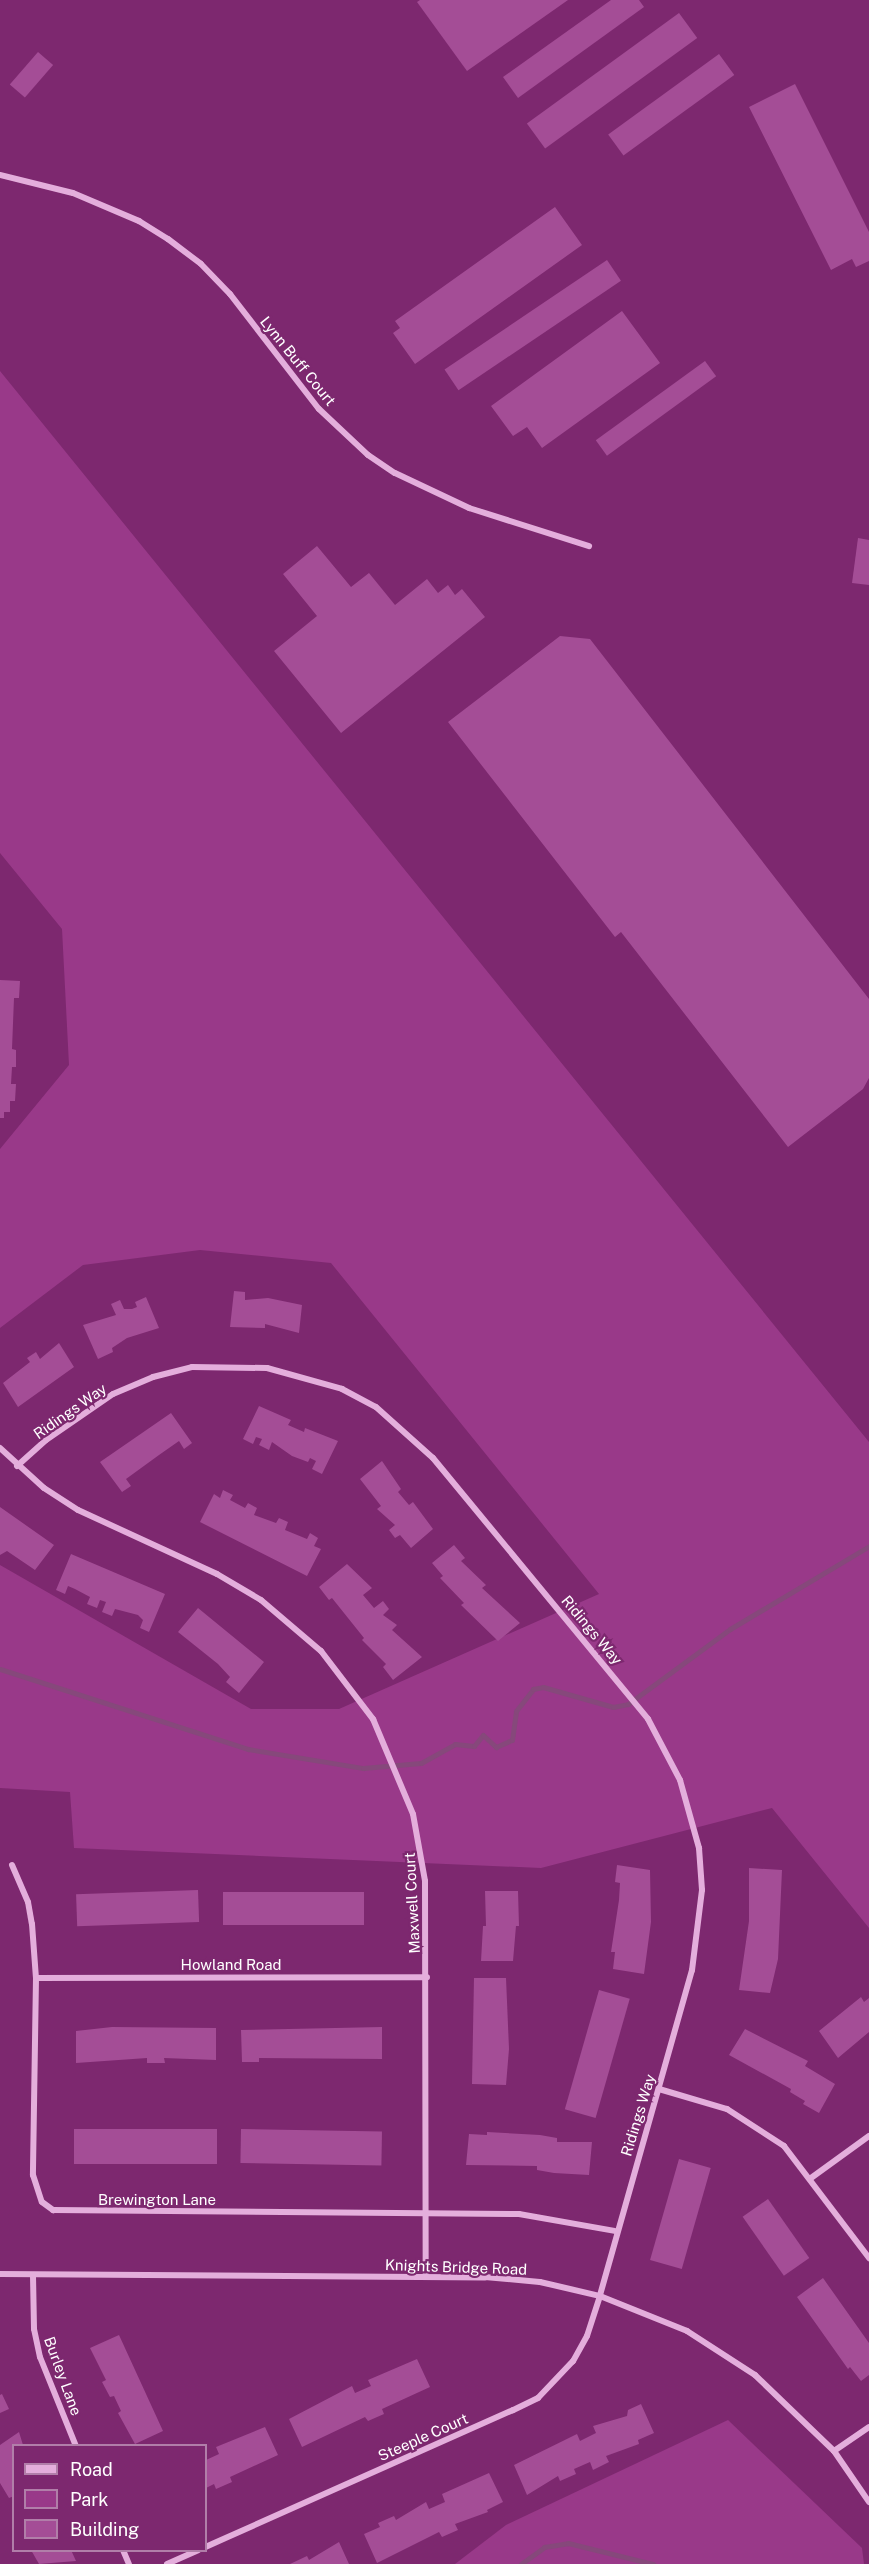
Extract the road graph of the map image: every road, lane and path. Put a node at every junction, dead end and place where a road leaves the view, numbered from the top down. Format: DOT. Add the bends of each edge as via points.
graph roads {
  1 [pos="0,175"];
  2 [pos="589,546"];
  3 [pos="0,1448"];
  4 [pos="17,1466"];
  5 [pos="12,1865"];
  6 [pos="427,1977"];
  7 [pos="36,1978"];
  8 [pos="659,2089"];
  9 [pos="869,2136"];
  10 [pos="811,2178"];
  11 [pos="426,2211"];
  12 [pos="615,2231"];
  13 [pos="869,2258"];
  14 [pos="0,2274"];
  15 [pos="33,2276"];
  16 [pos="426,2276"];
  17 [pos="600,2296"];
  18 [pos="869,2427"];
  19 [pos="76,2444"];
  20 [pos="834,2451"];
  21 [pos="869,2502"];
  22 [pos="207,2547"];
  23 [pos="194,2552"];
  24 [pos="167,2564"];
  1 -- 2 [label="street, Lynn Buff Court" via="73,193 139,221 168,239 201,264 230,294 319,409 368,455 395,473 460,504"];
  3 -- 4 [label="street, Maxwell Court"];
  4 -- 6 [label="street, Maxwell Court" via="78,1510 217,1574 294,1624 351,1686 392,1757 423,1861"];
  4 -- 8 [label="street, Ridings Way" via="78,1416 113,1394 153,1377 192,1367 231,1366 267,1368 324,1383 376,1407 433,1458 648,1719 676,1770 692,1812 702,1890 692,1970"];
  5 -- 7 [label="street, Brewington Lane" via="28,1902"];
  6 -- 7 [label="street, Howland Road"];
  6 -- 11 [label="street, Maxwell Court"];
  7 -- 11 [label="street, Brewington Lane" via="33,2175 42,2202 53,2210"];
  8 -- 10 [label="street" via="727,2109 755,2125 784,2146"];
  8 -- 12 [label="street, Ridings Way"];
  9 -- 10 [label="street"];
  10 -- 13 [label="street"];
  11 -- 12 [label="street, Brewington Lane" via="519,2214"];
  11 -- 16 [label="street, Maxwell Court"];
  12 -- 17 [label="street, Ridings Way"];
  14 -- 15 [label="street, Knights Bridge Road"];
  15 -- 16 [label="street, Knights Bridge Road"];
  15 -- 19 [label="street, Burley Lane" via="34,2329 40,2357"];
  16 -- 17 [label="street, Knights Bridge Road" via="540,2282"];
  17 -- 20 [label="street, Knights Bridge Road" via="651,2313 719,2349 790,2406"];
  17 -- 22 [label="street, Steeple Court" via="587,2336 573,2361 538,2398"];
  18 -- 20 [label="street"];
  20 -- 21 [label="street, Knights Bridge Road"];
  23 -- 24 [label="street"];
}
